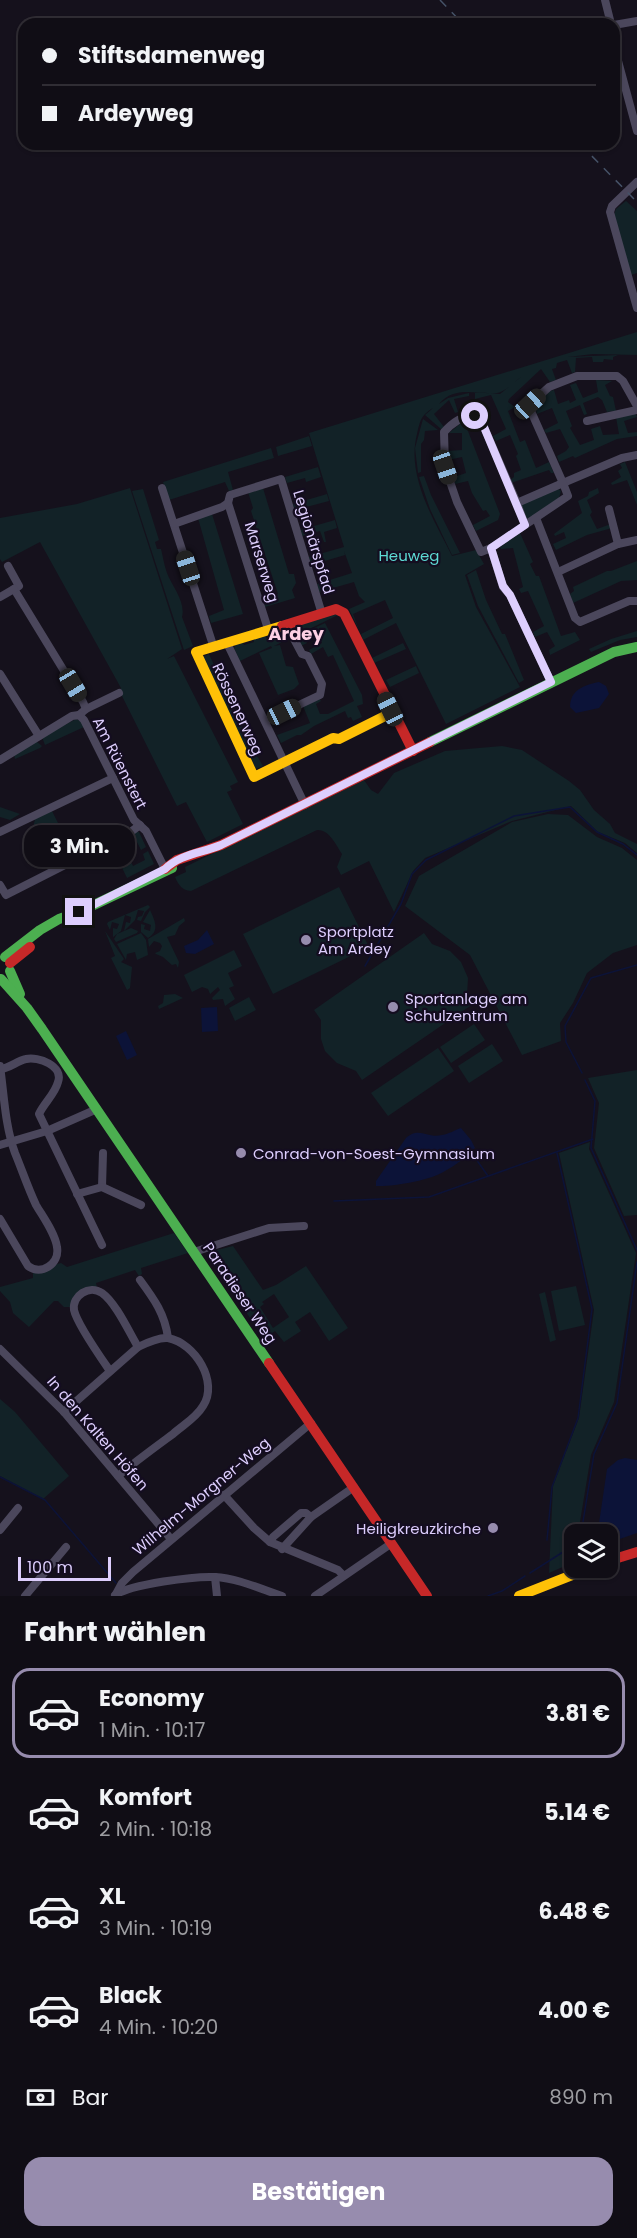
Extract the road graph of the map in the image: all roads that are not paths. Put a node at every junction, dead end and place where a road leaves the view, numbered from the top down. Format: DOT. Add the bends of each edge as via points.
graph roads {
  1 [pos="605,0"];
  2 [pos="610,18"];
  3 [pos="637,21"];
  4 [pos="620,23"];
  5 [pos="620,68"];
  6 [pos="637,131"];
  7 [pos="637,182"];
  8 [pos="637,308"];
  9 [pos="637,408"];
  10 [pos="588,421"];
  11 [pos="637,455"];
  12 [pos="563,483"];
  13 [pos="162,488"];
  14 [pos="228,503"];
  15 [pos="517,503"];
  16 [pos="609,509"];
  17 [pos="537,518"];
  18 [pos="174,524"];
  19 [pos="525,525"];
  20 [pos="637,540"];
  21 [pos="618,544"];
  22 [pos="491,548"];
  23 [pos="8,566"];
  24 [pos="558,572"];
  25 [pos="14,589"];
  26 [pos="0,597"];
  27 [pos="637,601"];
  28 [pos="322,614"];
  29 [pos="286,624"];
  30 [pos="268,629"];
  31 [pos="227,643"];
  32 [pos="213,645"];
  33 [pos="637,647"];
  34 [pos="0,674"];
  35 [pos="551,682"];
  36 [pos="118,693"];
  37 [pos="86,709"];
  38 [pos="393,712"];
  39 [pos="79,715"];
  40 [pos="265,721"];
  41 [pos="39,736"];
  42 [pos="413,751"];
  43 [pos="0,760"];
  44 [pos="284,762"];
  45 [pos="113,778"];
  46 [pos="305,805"];
  47 [pos="140,825"];
  48 [pos="0,832"];
  49 [pos="165,869"];
  50 [pos="0,885"];
  51 [pos="3,896"];
  52 [pos="6,962"];
  53 [pos="1,979"];
  54 [pos="27,1008"];
  55 [pos="0,1068"];
  56 [pos="97,1109"];
  57 [pos="47,1131"];
  58 [pos="12,1143"];
  59 [pos="0,1145"];
  60 [pos="103,1152"];
  61 [pos="102,1187"];
  62 [pos="77,1194"];
  63 [pos="141,1205"];
  64 [pos="0,1219"];
  65 [pos="304,1226"];
  66 [pos="102,1245"];
  67 [pos="194,1252"];
  68 [pos="140,1280"];
  69 [pos="168,1338"];
  70 [pos="138,1347"];
  71 [pos="0,1349"];
  72 [pos="110,1371"];
  73 [pos="64,1412"];
  74 [pos="311,1423"];
  75 [pos="118,1476"];
  76 [pos="354,1486"];
  77 [pos="224,1495"];
  78 [pos="18,1508"];
  79 [pos="311,1517"];
  80 [pos="0,1530"];
  81 [pos="171,1539"];
  82 [pos="270,1542"];
  83 [pos="392,1543"];
  84 [pos="66,1547"];
  85 [pos="282,1549"];
  86 [pos="637,1552"];
  87 [pos="618,1558"];
  88 [pos="344,1575"];
  89 [pos="215,1577"];
  90 [pos="565,1578"];
  91 [pos="555,1582"];
  92 [pos="25,1596"];
  93 [pos="115,1596"];
  94 [pos="217,1596"];
  95 [pos="282,1596"];
  96 [pos="315,1596"];
  97 [pos="428,1596"];
  98 [pos="519,1596"];
  99 [pos="531,1596"];
  1 -- 2 [label="street"];
  3 -- 4 [label="street"];
  5 -- 6 [label="street"];
  7 -- 8 [label="street" via="610,212"];
  9 -- 10 [label="street"];
  9 -- 12 [label="street" via="623,381 616,376 577,376 549,387 530,404"];
  11 -- 12 [label="street"];
  12 -- 15 [label="street"];
  12 -- 17 [label="street" via="568,496"];
  13 -- 18 [label="street"];
  14 -- 18 [label="street"];
  14 -- 28 [label="street, Legionärspfad" via="230,495 281,479"];
  14 -- 30 [label="street, Marserweg"];
  15 -- 19 [label="street"];
  15 -- 22 [label="street" via="481,420 475,416 454,421 444,432 445,467 482,552"];
  16 -- 21 [label="street"];
  17 -- 19 [label="street"];
  17 -- 24 [label="street"];
  18 -- 32 [label="street"];
  19 -- 22 [label="street"];
  20 -- 21 [label="street"];
  21 -- 24 [label="street"];
  22 -- 35 [label="street" via="503,586"];
  23 -- 25 [label="street" via="19,586"];
  24 -- 27 [label="street" via="580,622"];
  25 -- 26 [label="street"];
  25 -- 37 [label="street"];
  28 -- 29 [label="street, Rössenerweg"];
  28 -- 38 [label="street" via="336,609 344,613"];
  29 -- 30 [label="street, Rössenerweg"];
  29 -- 40 [label="street" via="322,684 320,695"];
  30 -- 31 [label="street, Rössenerweg"];
  31 -- 32 [label="street, Rössenerweg"];
  31 -- 40 [label="street"];
  32 -- 44 [label="street, Rössenerweg" via="196,652 197,657 254,777"];
  33 -- 35 [label="street" via="614,652"];
  34 -- 41 [label="street"];
  35 -- 42 [label="street"];
  36 -- 37 [label="street"];
  37 -- 39 [label="street"];
  38 -- 42 [label="street"];
  38 -- 44 [label="street"];
  39 -- 41 [label="street, Am Rüenstert"];
  39 -- 45 [label="street, Am Rüenstert"];
  40 -- 44 [label="street"];
  41 -- 43 [label="street, Am Rüenstert"];
  42 -- 46 [label="street"];
  44 -- 46 [label="street"];
  45 -- 47 [label="street, Am Rüenstert"];
  45 -- 48 [label="street"];
  46 -- 49 [label="street" via="221,845 172,862"];
  47 -- 49 [label="street, Am Rüenstert"];
  47 -- 51 [label="street"];
  49 -- 52 [label="street" via="54,921"];
  50 -- 51 [label="street"];
  52 -- 53 [label="street, Paradieser Weg"];
  52 -- 54 [label="street, Paradieser Weg"];
  53 -- 54 [label="street, Paradieser Weg"];
  54 -- 56 [label="street, Paradieser Weg"];
  55 -- 57 [label="street" via="29,1058 48,1062 55,1069 58,1083 39,1114"];
  55 -- 58 [label="street"];
  56 -- 57 [label="street"];
  56 -- 67 [label="street, Paradieser Weg"];
  57 -- 58 [label="street"];
  57 -- 62 [label="street"];
  58 -- 59 [label="street"];
  58 -- 64 [label="street" via="35,1203 57,1245 52,1264 40,1270 28,1266"];
  60 -- 61 [label="street"];
  61 -- 62 [label="street"];
  61 -- 63 [label="street"];
  62 -- 66 [label="street"];
  65 -- 67 [label="street" via="269,1227"];
  67 -- 74 [label="street, Paradieser Weg"];
  68 -- 69 [label="street" via="159,1305"];
  69 -- 70 [label="street"];
  69 -- 75 [label="street" via="195,1354 202,1366 207,1379 205,1404 195,1417"];
  70 -- 72 [label="street"];
  70 -- 72 [label="street" via="109,1300 92,1289 82,1292 74,1309 77,1318"];
  71 -- 73 [label="street, In den Kalten Höfen"];
  72 -- 73 [label="street"];
  73 -- 75 [label="street, In den Kalten Höfen"];
  74 -- 76 [label="street, Paradieser Weg"];
  74 -- 77 [label="street, Wilhelm-Morgner-Weg"];
  75 -- 81 [label="street, In den Kalten Höfen"];
  76 -- 79 [label="street"];
  76 -- 83 [label="street, Paradieser Weg"];
  77 -- 81 [label="street, Wilhelm-Morgner-Weg"];
  77 -- 82 [label="street"];
  78 -- 80 [label="street"];
  79 -- 82 [label="street" via="301,1513"];
  79 -- 85 [label="street"];
  81 -- 93 [label="street, Wilhelm-Morgner-Weg" via="122,1583"];
  82 -- 85 [label="street"];
  83 -- 88 [label="street"];
  83 -- 97 [label="street, Paradieser Weg"];
  84 -- 92 [label="street"];
  85 -- 88 [label="street"];
  86 -- 87 [label="street"];
  88 -- 96 [label="street"];
  89 -- 93 [label="street" via="142,1585"];
  89 -- 94 [label="street"];
  89 -- 95 [label="street"];
  90 -- 91 [label="street"];
  91 -- 98 [label="street"];
  91 -- 99 [label="street"];
}
